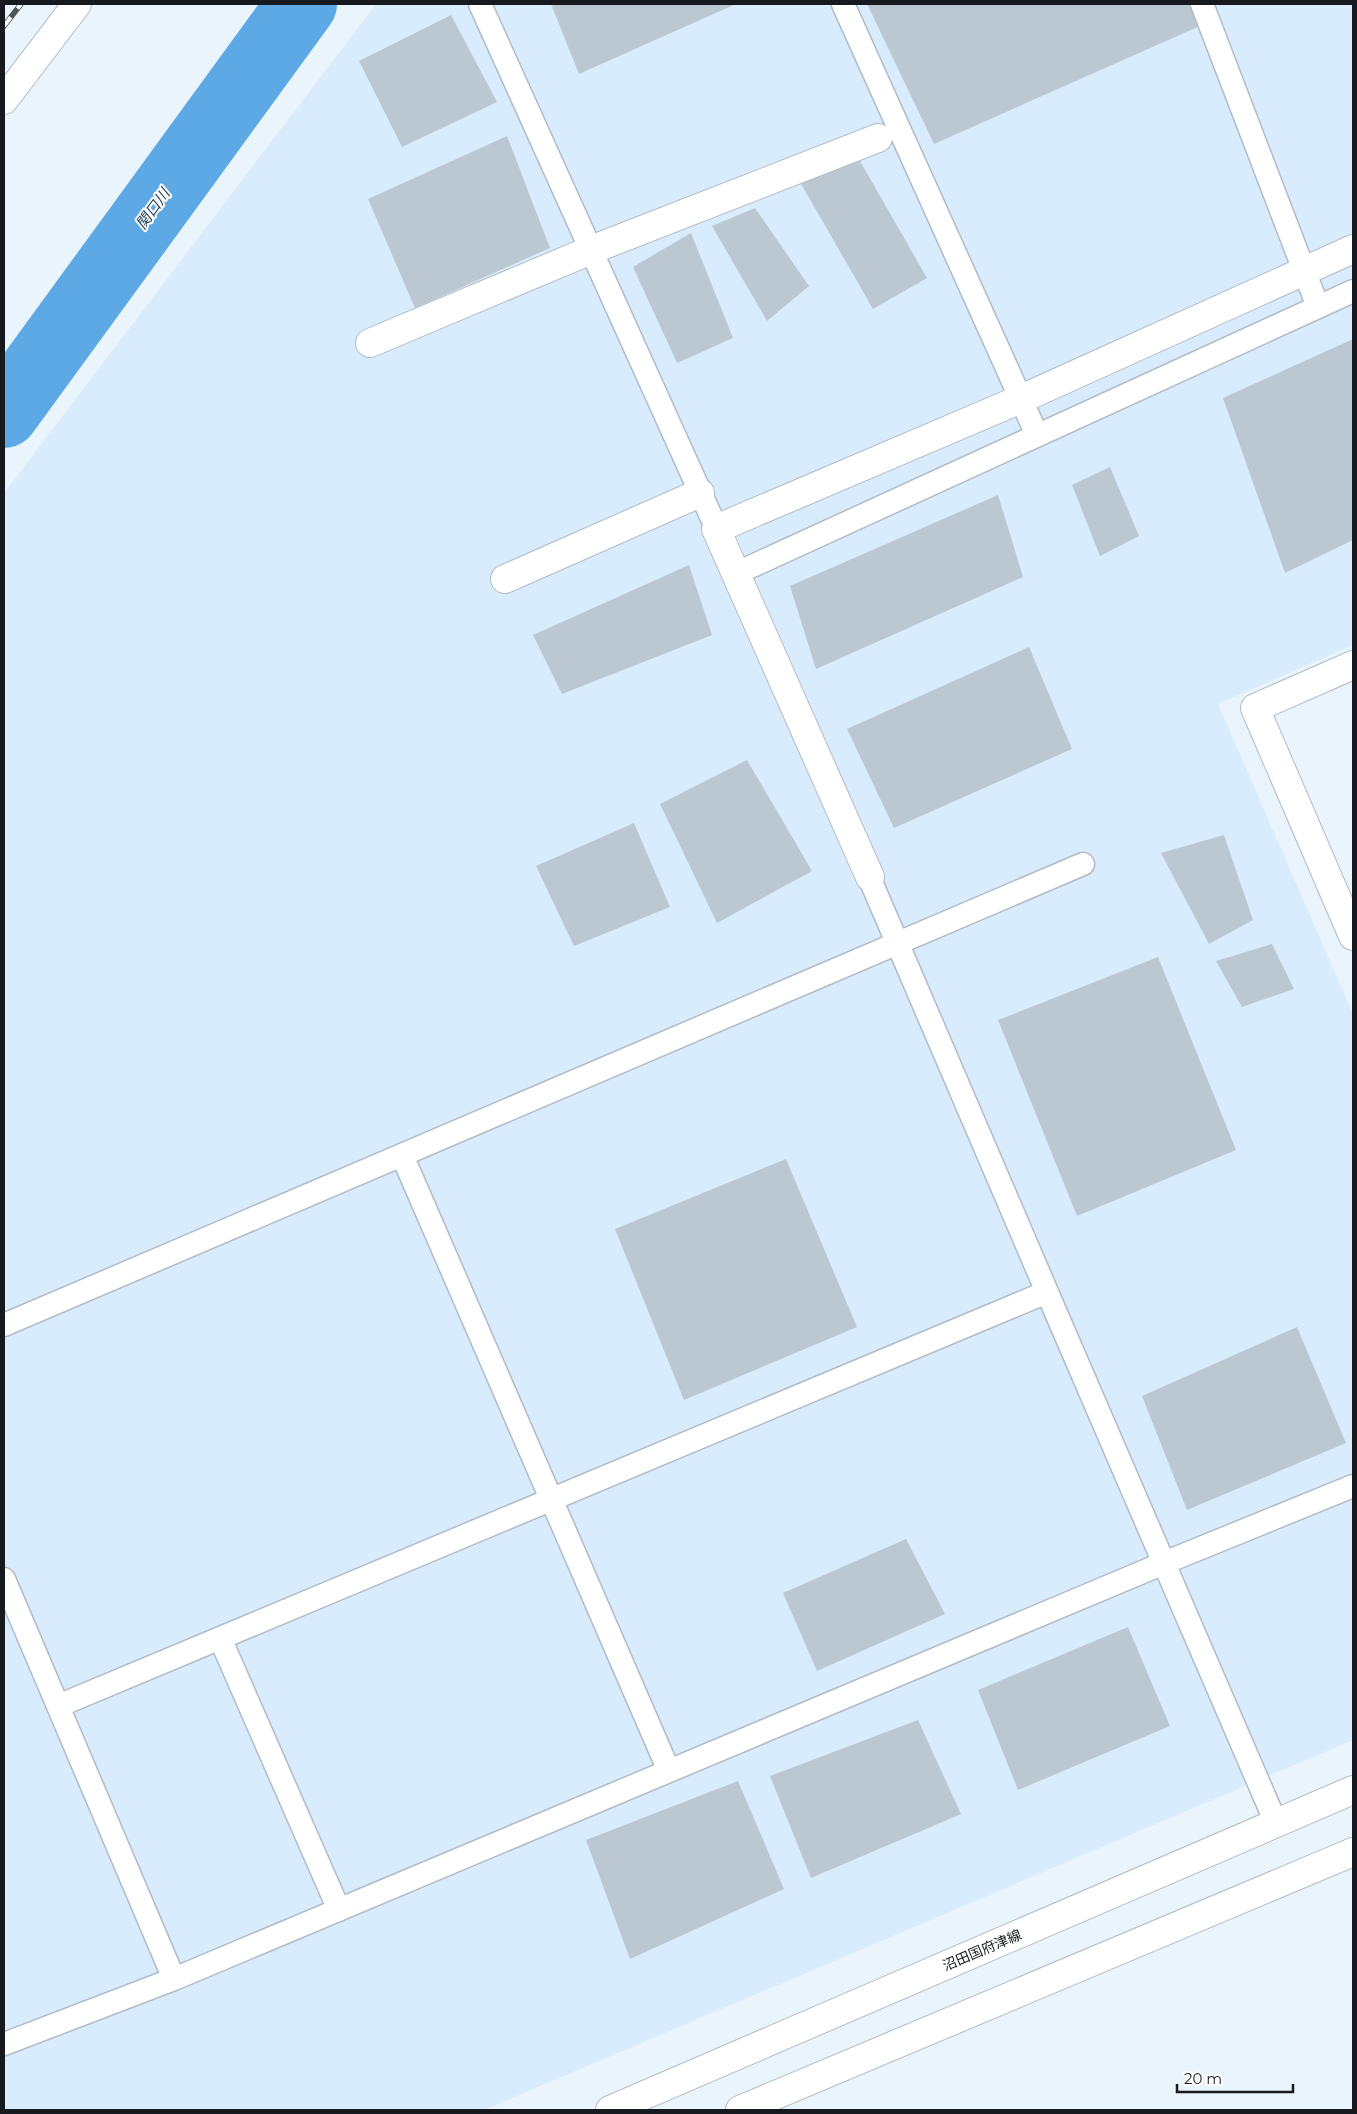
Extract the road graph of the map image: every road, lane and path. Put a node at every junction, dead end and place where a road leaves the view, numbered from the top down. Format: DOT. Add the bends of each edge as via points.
graph roads {
  1 [pos="77,4"];
  2 [pos="480,4"];
  3 [pos="843,4"];
  4 [pos="1202,4"];
  5 [pos="4,100"];
  6 [pos="878,138"];
  7 [pos="1353,249"];
  8 [pos="591,250"];
  9 [pos="1304,270"];
  10 [pos="1353,291"];
  11 [pos="1318,306"];
  12 [pos="370,343"];
  13 [pos="1021,399"];
  14 [pos="1038,435"];
  15 [pos="700,493"];
  16 [pos="716,528"];
  17 [pos="737,573"];
  18 [pos="504,579"];
  19 [pos="1353,665"];
  20 [pos="862,859"];
  21 [pos="1083,864"];
  22 [pos="1353,936"];
  23 [pos="899,942"];
  24 [pos="402,1154"];
  25 [pos="1047,1292"];
  26 [pos="4,1325"];
  27 [pos="1353,1486"];
  28 [pos="552,1500"];
  29 [pos="1164,1563"];
  30 [pos="4,1579"];
  31 [pos="220,1638"];
  32 [pos="58,1706"];
  33 [pos="669,1771"];
  34 [pos="1353,1790"];
  35 [pos="1276,1823"];
  36 [pos="1353,1852"];
  37 [pos="339,1910"];
  38 [pos="174,1979"];
  39 [pos="4,2044"];
  40 [pos="753,2108"];
  41 [pos="610,2110"];
  1 -- 5 [label="street"];
  2 -- 8 [label="lane"];
  3 -- 13 [label="lane"];
  4 -- 9 [label="lane"];
  6 -- 8 [label="street"];
  7 -- 9 [label="street"];
  8 -- 12 [label="street"];
  8 -- 15 [label="lane"];
  9 -- 11 [label="lane"];
  9 -- 13 [label="street"];
  10 -- 11 [label="lane"];
  11 -- 14 [label="lane"];
  13 -- 14 [label="lane"];
  13 -- 16 [label="street"];
  14 -- 17 [label="lane"];
  15 -- 16 [label="lane"];
  15 -- 18 [label="street"];
  16 -- 17 [label="lane"];
  16 -- 20 [label="street"];
  17 -- 20 [label="lane"];
  19 -- 22 [label="street" via="1255,708"];
  20 -- 23 [label="lane"];
  21 -- 23 [label="lane"];
  23 -- 24 [label="lane"];
  23 -- 25 [label="lane"];
  24 -- 26 [label="lane"];
  24 -- 28 [label="lane"];
  25 -- 28 [label="lane"];
  25 -- 29 [label="lane"];
  27 -- 29 [label="lane"];
  28 -- 31 [label="lane"];
  28 -- 33 [label="lane"];
  29 -- 33 [label="lane"];
  29 -- 35 [label="lane"];
  30 -- 32 [label="lane"];
  31 -- 32 [label="lane"];
  31 -- 37 [label="lane"];
  32 -- 38 [label="lane"];
  33 -- 37 [label="lane"];
  34 -- 35 [label="street, 沼田国府津線"];
  35 -- 41 [label="street, 沼田国府津線"];
  36 -- 40 [label="street"];
  37 -- 38 [label="lane"];
  38 -- 39 [label="lane"];
}
